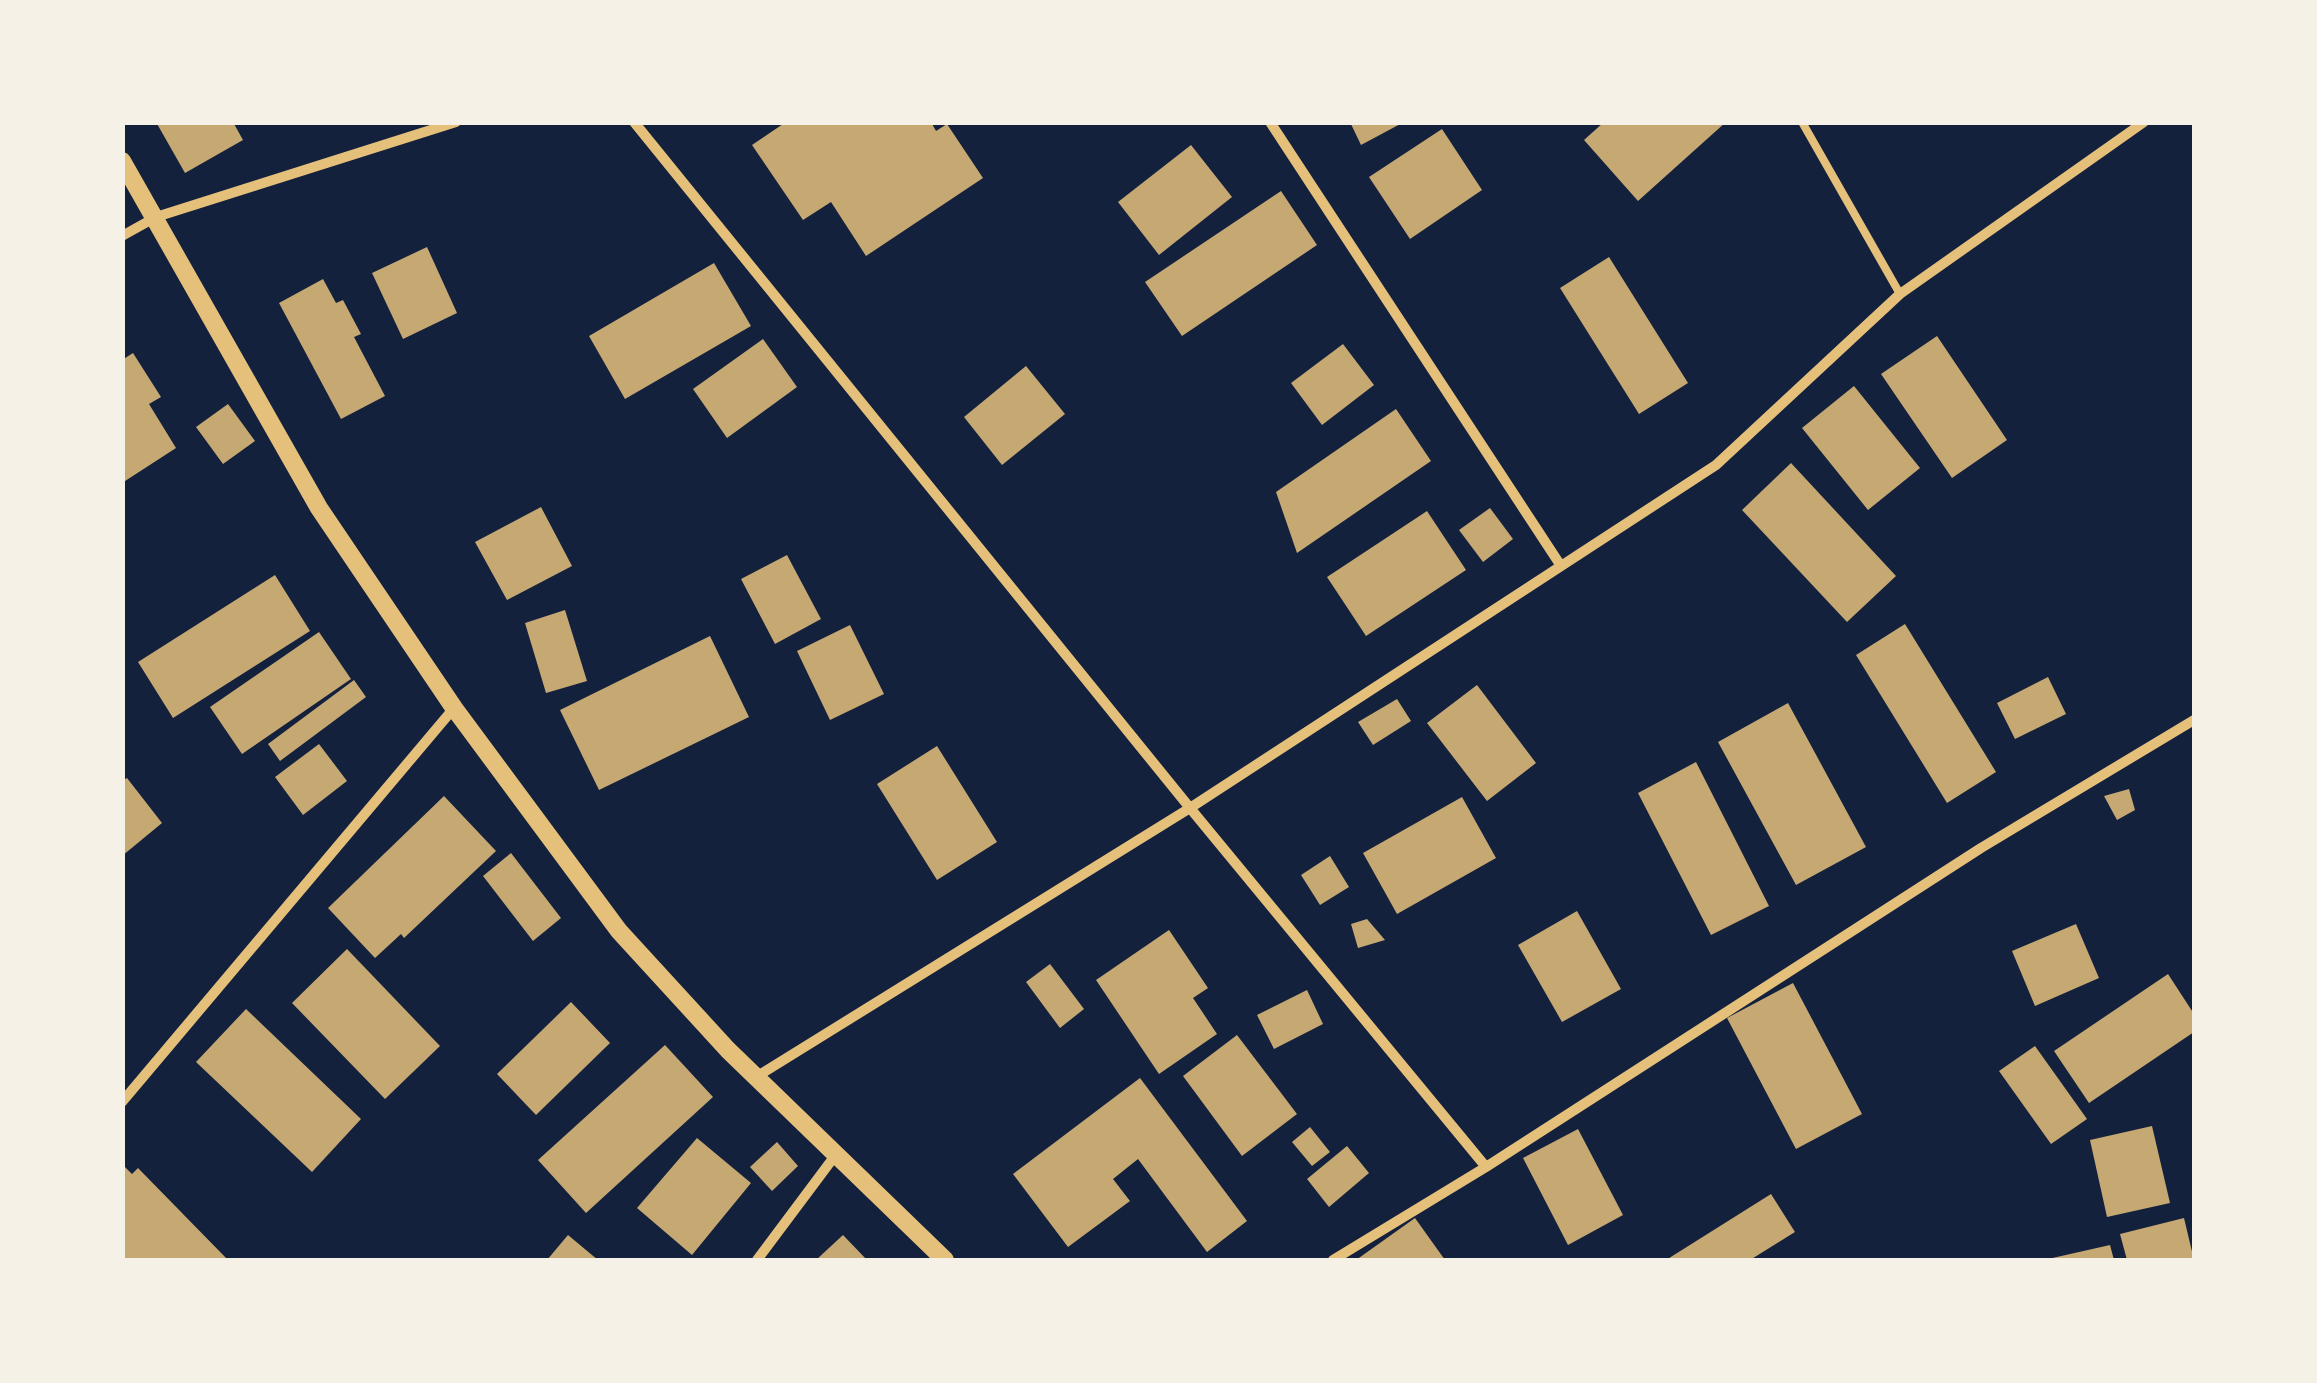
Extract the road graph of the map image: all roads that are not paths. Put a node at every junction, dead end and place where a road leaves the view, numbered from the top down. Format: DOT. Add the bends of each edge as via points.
graph roads {
  1 [pos="456,122"];
  2 [pos="634,122"];
  3 [pos="1270,122"];
  4 [pos="1802,122"];
  5 [pos="2144,122"];
  6 [pos="122,161"];
  7 [pos="156,216"];
  8 [pos="122,236"];
  9 [pos="1900,294"];
  10 [pos="1561,566"];
  11 [pos="454,708"];
  12 [pos="2194,720"];
  13 [pos="1190,808"];
  14 [pos="756,1077"];
  15 [pos="122,1102"];
  16 [pos="837,1152"];
  17 [pos="1486,1167"];
  18 [pos="757,1260"];
  19 [pos="945,1260"];
  20 [pos="1333,1260"];
  1 -- 7 [label="street"];
  2 -- 13 [label="street"];
  3 -- 10 [label="street"];
  4 -- 9 [label="lane"];
  5 -- 9 [label="street"];
  6 -- 7 [label="street"];
  7 -- 8 [label="street"];
  7 -- 11 [label="street" via="319,508"];
  9 -- 10 [label="street" via="1716,465"];
  10 -- 13 [label="street"];
  11 -- 14 [label="street" via="619,931"];
  11 -- 15 [label="street"];
  12 -- 17 [label="street" via="1981,848"];
  13 -- 14 [label="street"];
  13 -- 17 [label="street"];
  14 -- 16 [label="street"];
  16 -- 18 [label="street"];
  16 -- 19 [label="street"];
  17 -- 20 [label="street"];
}
